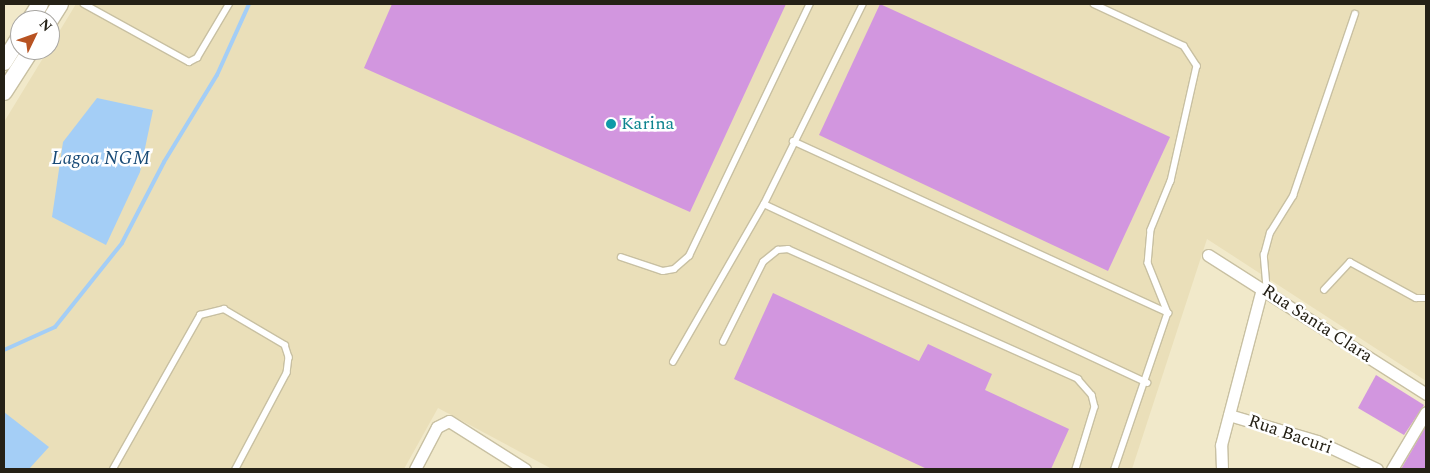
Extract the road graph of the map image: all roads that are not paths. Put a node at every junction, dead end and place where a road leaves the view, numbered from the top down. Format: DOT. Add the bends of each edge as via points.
graph roads {
  1 [pos="84,4"];
  2 [pos="229,4"];
  3 [pos="810,4"];
  4 [pos="863,4"];
  5 [pos="1094,4"];
  6 [pos="1355,14"];
  7 [pos="24,60"];
  8 [pos="4,92"];
  9 [pos="793,141"];
  10 [pos="764,204"];
  11 [pos="1208,255"];
  12 [pos="621,257"];
  13 [pos="1324,290"];
  14 [pos="1265,291"];
  15 [pos="1426,298"];
  16 [pos="1168,313"];
  17 [pos="723,342"];
  18 [pos="673,362"];
  19 [pos="1147,383"];
  20 [pos="1426,394"];
  21 [pos="1426,412"];
  22 [pos="1229,415"];
  23 [pos="113,469"];
  24 [pos="236,469"];
  25 [pos="415,469"];
  26 [pos="525,469"];
  27 [pos="1076,469"];
  28 [pos="1116,469"];
  29 [pos="1222,469"];
  30 [pos="1377,469"];
  31 [pos="1392,469"];
  1 -- 2 [label="lane" via="189,62 197,58"];
  3 -- 12 [label="lane" via="690,256 674,269 663,271"];
  4 -- 9 [label="lane"];
  5 -- 16 [label="lane" via="1184,46 1197,66 1171,181 1151,230 1148,263"];
  6 -- 14 [label="lane" via="1293,196 1270,233 1264,255"];
  7 -- 8 [label="street"];
  9 -- 10 [label="lane"];
  9 -- 16 [label="lane"];
  10 -- 18 [label="lane"];
  10 -- 19 [label="lane"];
  11 -- 14 [label="street, Rua Santa Clara"];
  13 -- 15 [label="lane" via="1350,262 1416,298"];
  14 -- 20 [label="street, Rua Santa Clara"];
  14 -- 22 [label="street"];
  16 -- 19 [label="lane"];
  17 -- 27 [label="lane" via="763,262 778,250 788,249 1078,379 1092,395 1095,407"];
  19 -- 28 [label="lane"];
  21 -- 31 [label="street"];
  22 -- 29 [label="street" via="1221,445"];
  22 -- 30 [label="street, Rua Bacuri" via="1318,441"];
  23 -- 24 [label="lane" via="200,315 224,309 285,345 289,357 287,373"];
  25 -- 26 [label="street" via="437,427 449,421"];
}
